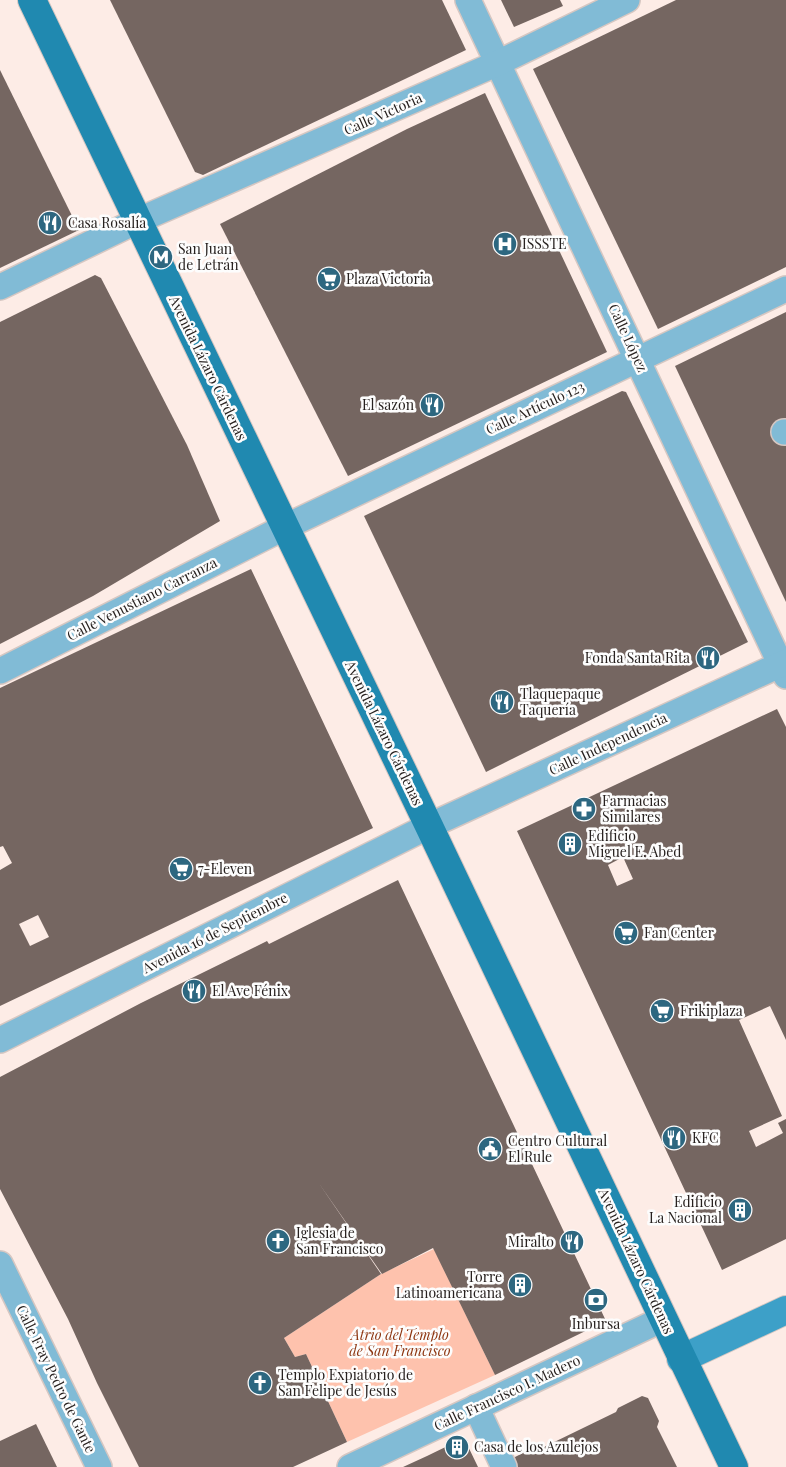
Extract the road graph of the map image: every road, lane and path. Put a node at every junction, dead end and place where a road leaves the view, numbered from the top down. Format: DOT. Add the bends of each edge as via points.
graph roads {
  1 [pos="32,0"];
  2 [pos="468,0"];
  3 [pos="627,0"];
  4 [pos="587,9"];
  5 [pos="498,63"];
  6 [pos="137,221"];
  7 [pos="0,287"];
  8 [pos="786,289"];
  9 [pos="638,360"];
  10 [pos="285,528"];
  11 [pos="784,668"];
  12 [pos="0,671"];
  13 [pos="429,826"];
  14 [pos="0,1040"];
  15 [pos="0,1264"];
  16 [pos="786,1310"];
  17 [pos="663,1319"];
  18 [pos="681,1358"];
  19 [pos="476,1407"];
  20 [pos="99,1467"];
  21 [pos="350,1467"];
  22 [pos="504,1467"];
  23 [pos="734,1467"];
  1 -- 6 [label="main road, Avenida Lázaro Cárdenas"];
  2 -- 5 [label="street, Calle López"];
  3 -- 4 [label="street, Calle Victoria"];
  4 -- 5 [label="street, Calle Victoria"];
  5 -- 6 [label="street, Calle Victoria"];
  5 -- 9 [label="street, Calle López"];
  6 -- 7 [label="street, Calle Victoria"];
  6 -- 10 [label="main road, Avenida Lázaro Cárdenas"];
  8 -- 9 [label="street, Calle Artículo 123"];
  9 -- 10 [label="street, Calle Artículo 123"];
  9 -- 11 [label="street, Calle López"];
  10 -- 12 [label="street, Calle Venustiano Carranza"];
  10 -- 13 [label="main road, Avenida Lázaro Cárdenas"];
  11 -- 13 [label="street, Calle Independencia"];
  13 -- 14 [label="street, Avenida 16 de Septiembre"];
  13 -- 17 [label="main road, Avenida Lázaro Cárdenas"];
  15 -- 20 [label="street, Calle Fray Pedro de Gante"];
  16 -- 18 [label="main road"];
  17 -- 18 [label="main road, Avenida Lázaro Cárdenas"];
  17 -- 19 [label="street, Calle Francisco I. Madero"];
  18 -- 23 [label="main road, Avenida Lázaro Cárdenas"];
  19 -- 21 [label="street, Calle Francisco I. Madero"];
  19 -- 22 [label="street"];
}
